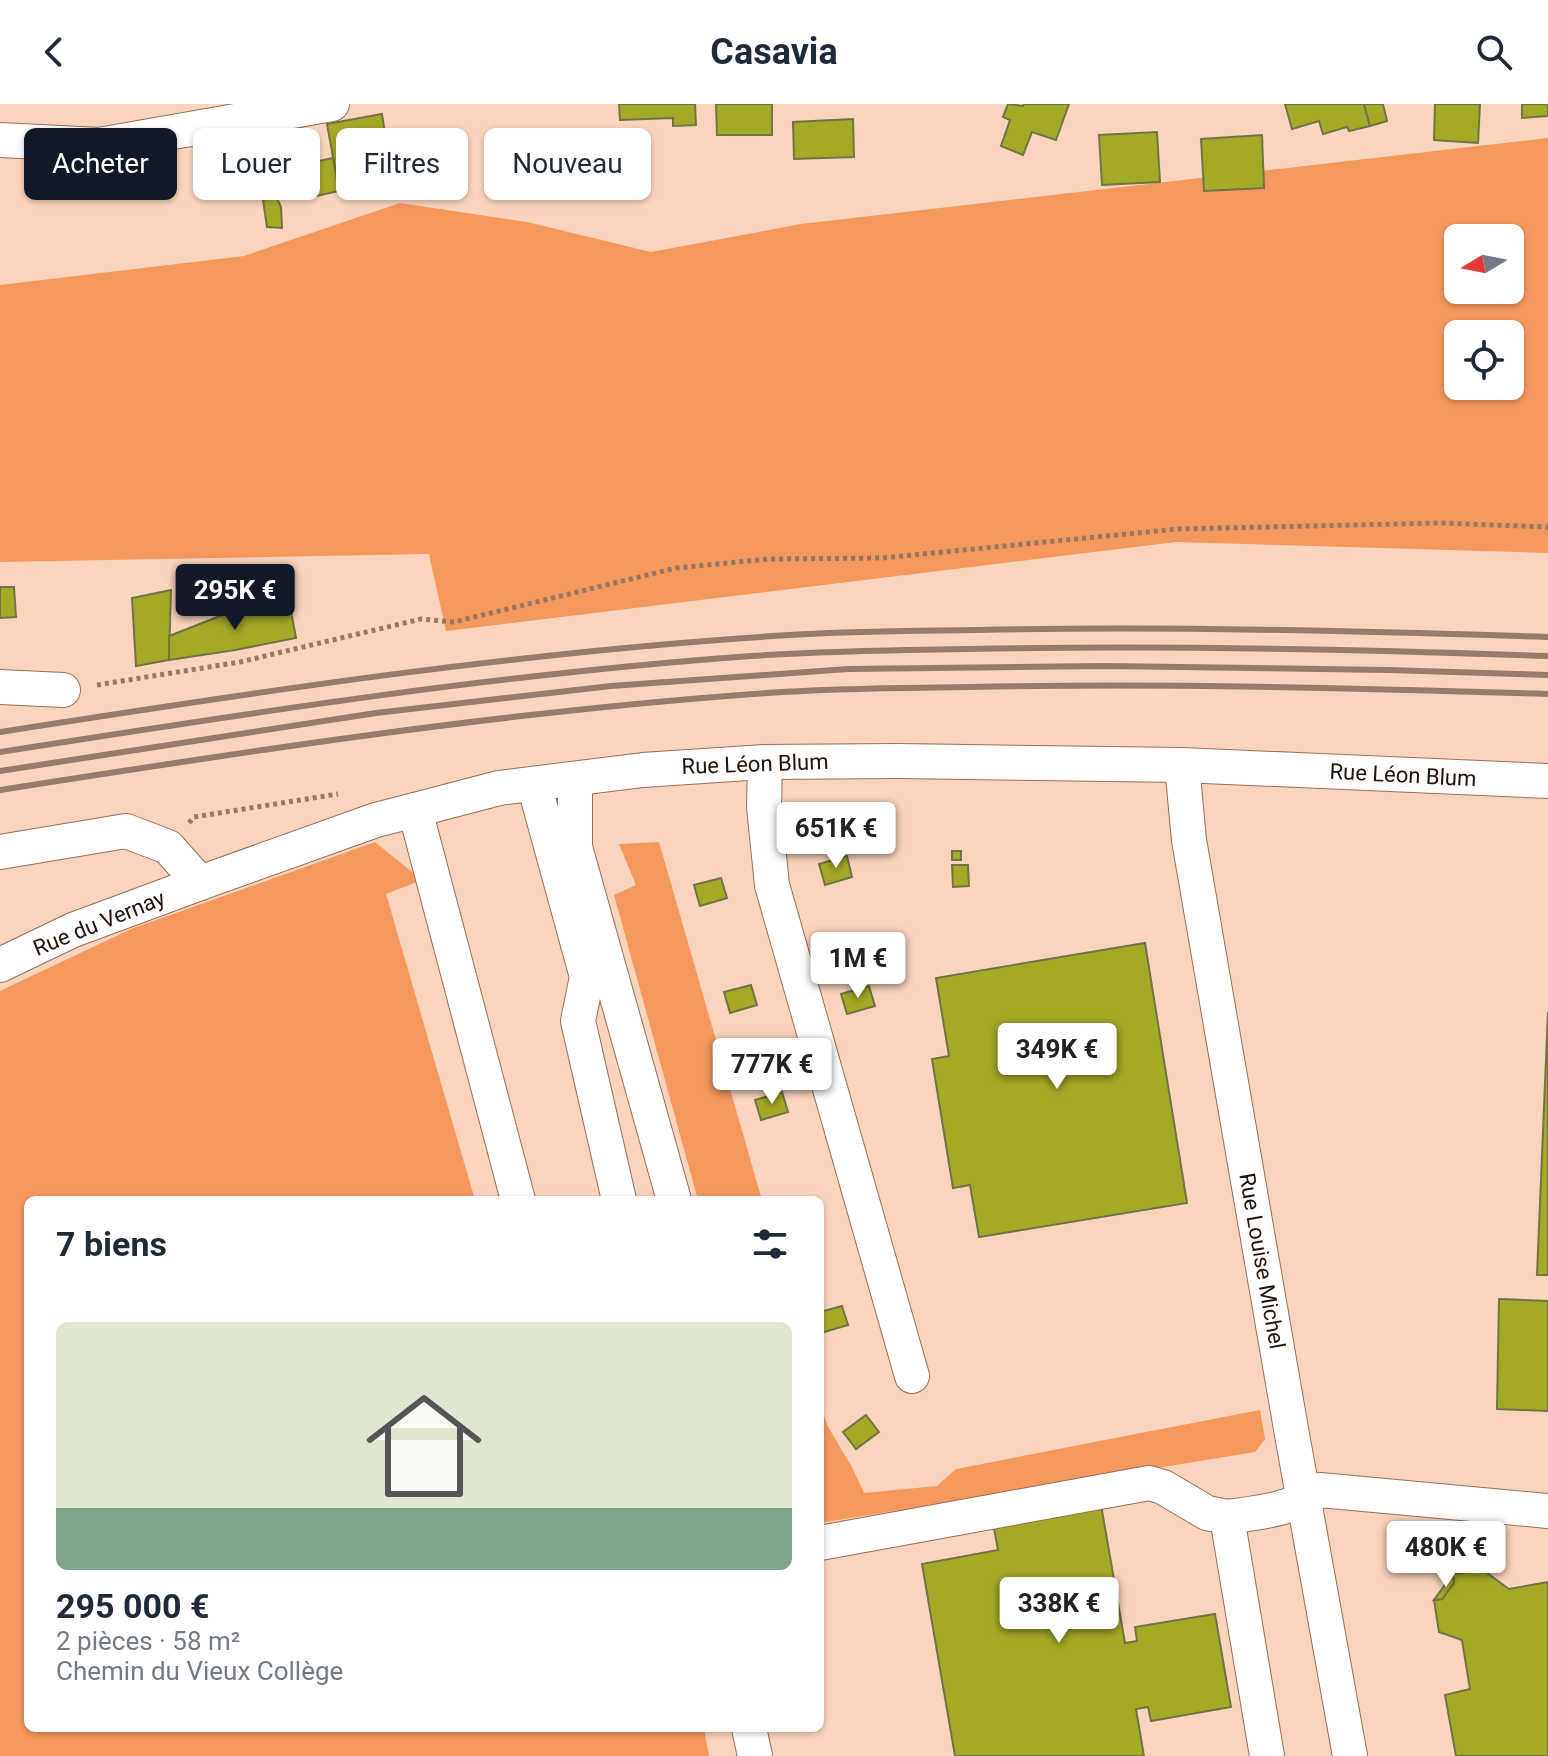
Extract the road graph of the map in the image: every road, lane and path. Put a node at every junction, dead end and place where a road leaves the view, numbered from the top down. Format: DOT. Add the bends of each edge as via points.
graph roads {
  1 [pos="332,104"];
  2 [pos="0,140"];
  3 [pos="1548,527"];
  4 [pos="0,687"];
  5 [pos="63,690"];
  6 [pos="765,762"];
  7 [pos="1182,765"];
  8 [pos="575,779"];
  9 [pos="1548,781"];
  10 [pos="534,784"];
  11 [pos="415,810"];
  12 [pos="0,852"];
  13 [pos="200,883"];
  14 [pos="0,965"];
  15 [pos="517,1196"];
  16 [pos="618,1196"];
  17 [pos="673,1196"];
  18 [pos="912,1376"];
  19 [pos="1304,1501"];
  20 [pos="1548,1511"];
  21 [pos="1227,1517"];
  22 [pos="824,1542"];
  23 [pos="750,1732"];
  24 [pos="755,1756"];
  25 [pos="1267,1756"];
  26 [pos="1350,1756"];
  1 -- 2 [label="street" via="99,145"];
  3 -- 5 [label="path" via="1440,523 1178,529 882,558 769,559 676,568 454,622 421,619 240,662"];
  4 -- 5 [label="street"];
  6 -- 7 [label="street, Rue Léon Blum"];
  6 -- 8 [label="street, Rue Léon Blum"];
  6 -- 18 [label="street" via="772,885"];
  7 -- 9 [label="street, Rue Léon Blum"];
  7 -- 19 [label="street, Rue Louise Michel" via="1189,840"];
  8 -- 10 [label="street, Rue Léon Blum"];
  8 -- 17 [label="street" via="575,847"];
  10 -- 11 [label="street, Rue Léon Blum"];
  10 -- 16 [label="street" via="587,977 578,1021"];
  11 -- 13 [label="street, Rue Léon Blum"];
  11 -- 15 [label="street"];
  12 -- 13 [label="street" via="126,831 168,847"];
  13 -- 14 [label="street, Rue du Vernay" via="73,930"];
  19 -- 20 [label="street" via="1320,1490"];
  19 -- 21 [label="street"];
  19 -- 26 [label="street, Rue Louise Michel"];
  21 -- 22 [label="street" via="1207,1513 1149,1483"];
  21 -- 25 [label="street"];
  23 -- 24 [label="street"];
}
